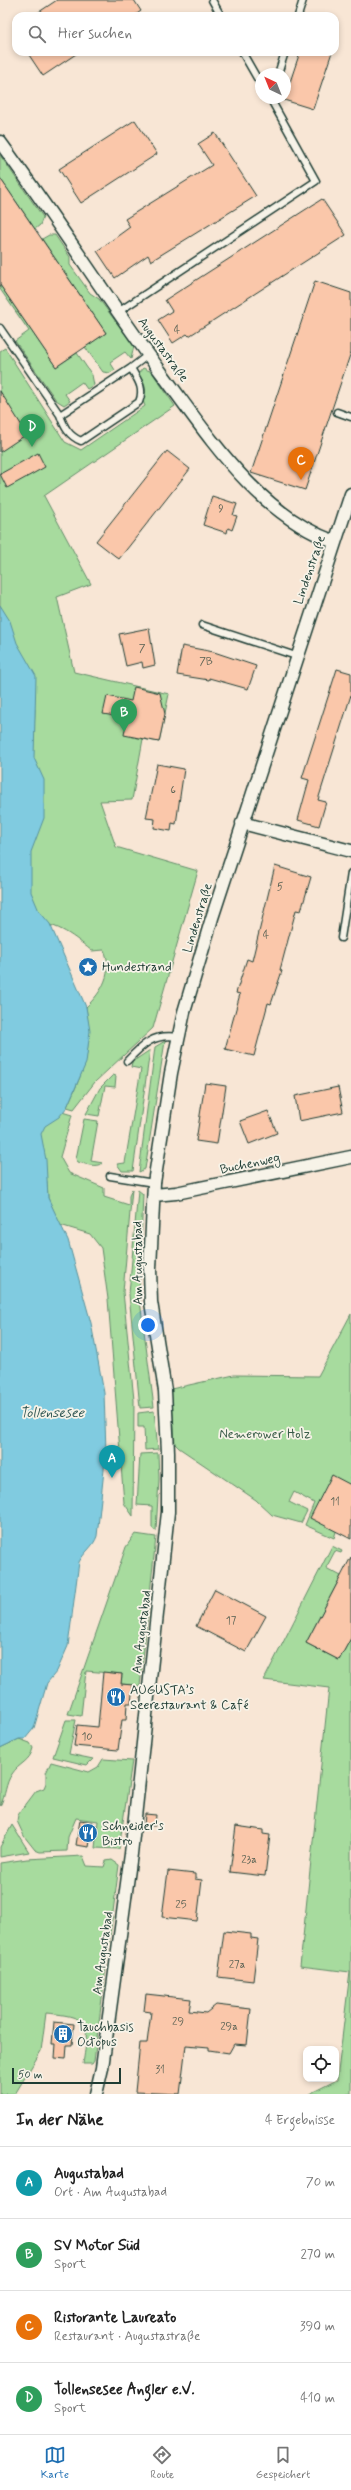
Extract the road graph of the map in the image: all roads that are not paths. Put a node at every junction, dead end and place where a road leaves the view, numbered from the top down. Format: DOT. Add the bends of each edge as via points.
graph roads {
  1 [pos="212,0"];
  2 [pos="303,0"];
  3 [pos="219,12"];
  4 [pos="299,12"];
  5 [pos="244,56"];
  6 [pos="284,56"];
  7 [pos="280,68"];
  8 [pos="255,75"];
  9 [pos="272,104"];
  10 [pos="0,142"];
  11 [pos="118,312"];
  12 [pos="0,328"];
  13 [pos="148,355"];
  14 [pos="131,368"];
  15 [pos="336,412"];
  16 [pos="60,415"];
  17 [pos="351,417"];
  18 [pos="351,494"];
  19 [pos="335,542"];
  20 [pos="202,625"];
  21 [pos="296,656"];
  22 [pos="242,823"];
  23 [pos="350,848"];
  24 [pos="351,873"];
  25 [pos="341,938"];
  26 [pos="178,1037"];
  27 [pos="127,1061"];
  28 [pos="351,1157"];
  29 [pos="110,1176"];
  30 [pos="154,1189"];
  31 [pos="96,2094"];
  1 -- 3 [label="lane"];
  2 -- 4 [label="lane"];
  5 -- 8 [label="lane"];
  6 -- 7 [label="lane"];
  9 -- 11 [label="lane" via="316,181"];
  10 -- 11 [label="street, Augustastraße"];
  11 -- 13 [label="street, Augustastraße"];
  12 -- 16 [label="lane"];
  13 -- 14 [label="lane"];
  13 -- 19 [label="street, Augustastraße" via="203,429 268,501 299,525"];
  14 -- 16 [label="lane"];
  14 -- 16 [label="lane" via="141,385 142,394 139,402 81,441 73,438"];
  15 -- 17 [label="lane"];
  18 -- 19 [label="street, Lindenstraße"];
  19 -- 21 [label="street, Lindenstraße"];
  20 -- 21 [label="lane"];
  21 -- 22 [label="street, Lindenstraße"];
  22 -- 23 [label="street"];
  22 -- 26 [label="street, Lindenstraße"];
  24 -- 25 [label="lane"];
  26 -- 27 [label="lane" via="155,1037"];
  26 -- 30 [label="street, Lindenstraße"];
  28 -- 30 [label="street, Buchenweg" via="176,1193"];
  29 -- 30 [label="lane"];
  30 -- 31 [label="street, Am Augustabad" via="151,1302 165,1391 168,1512 131,1854 102,2068"];
}
